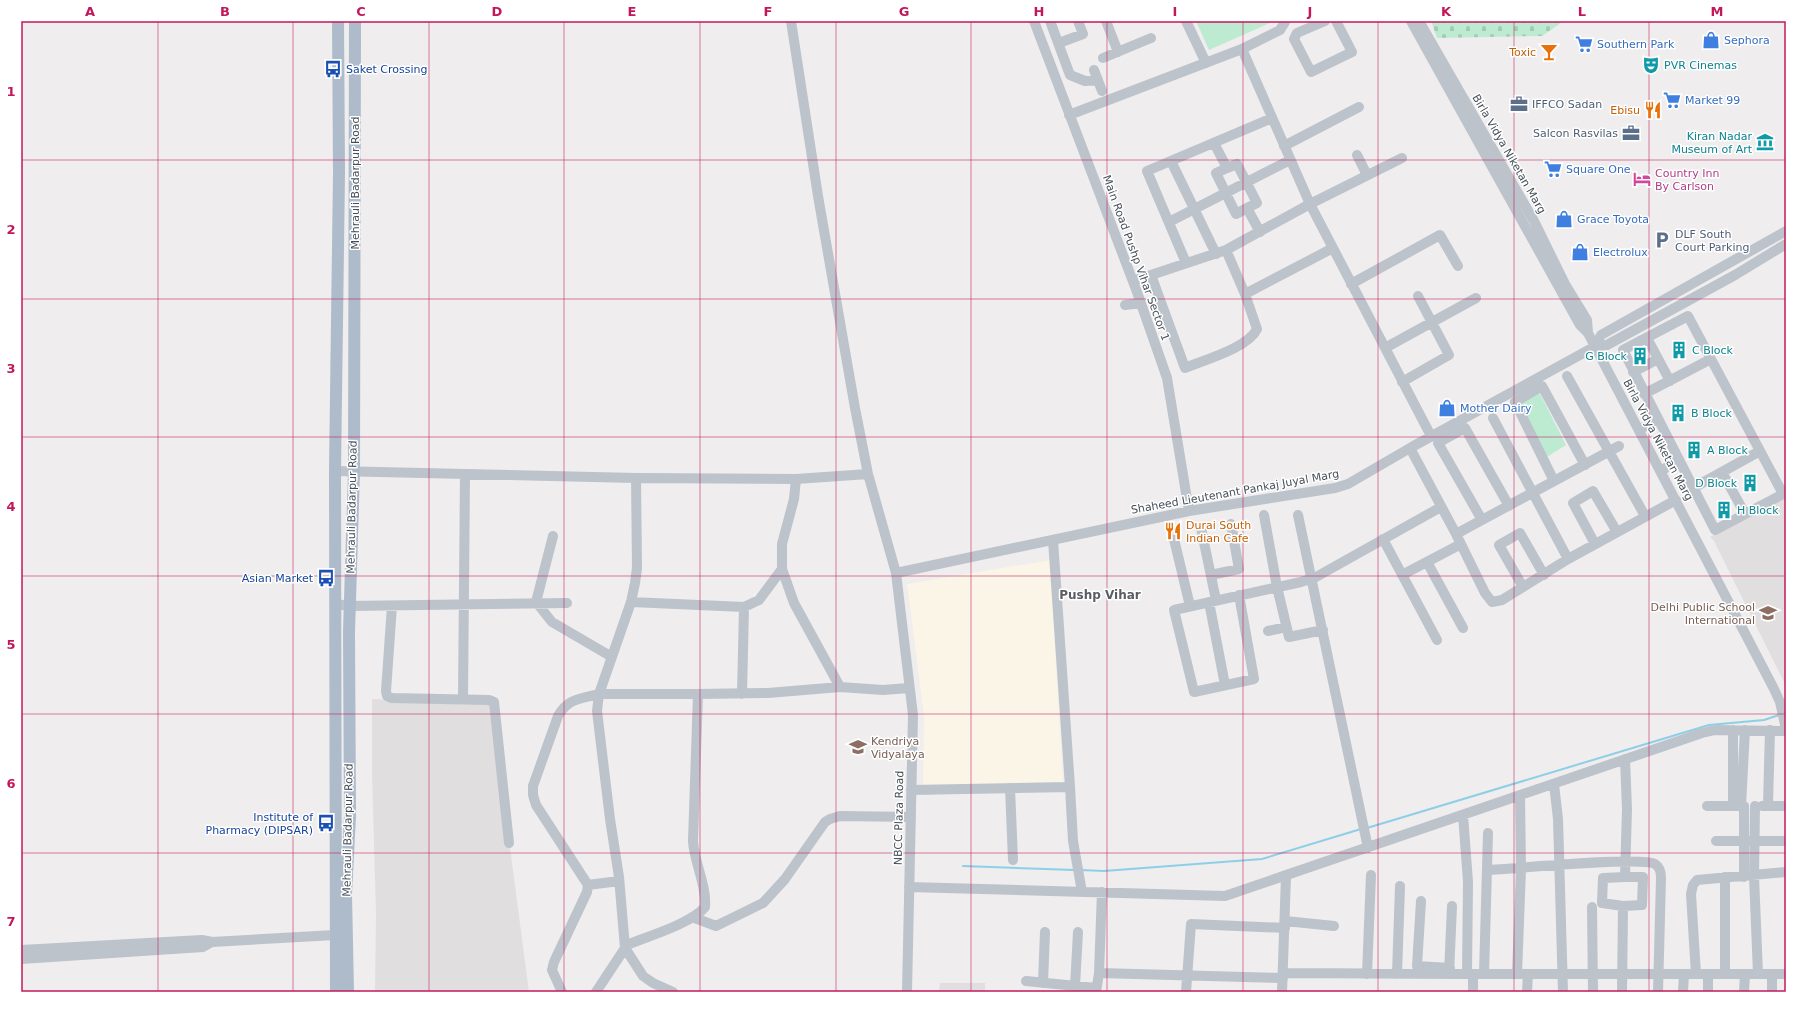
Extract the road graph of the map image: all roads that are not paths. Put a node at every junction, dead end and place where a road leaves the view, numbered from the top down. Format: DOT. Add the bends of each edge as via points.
graph roads {
  1 [pos="338,21"];
  2 [pos="355,21"];
  3 [pos="790,21"];
  4 [pos="1034,21"];
  5 [pos="1050,21"];
  6 [pos="1078,21"];
  7 [pos="1106,21"];
  8 [pos="1186,21"];
  9 [pos="1325,21"];
  10 [pos="1336,21"];
  11 [pos="1411,21"];
  12 [pos="1419,21"];
  13 [pos="1285,22"];
  14 [pos="1297,33"];
  15 [pos="1151,38"];
  16 [pos="1059,43"];
  17 [pos="1242,49"];
  18 [pos="1118,52"];
  19 [pos="1103,58"];
  20 [pos="1206,63"];
  21 [pos="1094,70"];
  22 [pos="1098,80"];
  23 [pos="1102,91"];
  24 [pos="1456,94"];
  25 [pos="339,107"];
  26 [pos="355,107"];
  27 [pos="1358,107"];
  28 [pos="1069,115"];
  29 [pos="1272,118"];
  30 [pos="1214,142"];
  31 [pos="1284,146"];
  32 [pos="1357,155"];
  33 [pos="1402,158"];
  34 [pos="1290,160"];
  35 [pos="1171,161"];
  36 [pos="1227,168"];
  37 [pos="1367,175"];
  38 [pos="1246,183"];
  39 [pos="1226,194"];
  40 [pos="1310,204"];
  41 [pos="1247,208"];
  42 [pos="1194,210"];
  43 [pos="1169,222"];
  44 [pos="1260,232"];
  45 [pos="1786,232"];
  46 [pos="1786,244"];
  47 [pos="1333,248"];
  48 [pos="1221,252"];
  49 [pos="1186,263"];
  50 [pos="1458,266"];
  51 [pos="1151,275"];
  52 [pos="1133,281"];
  53 [pos="1351,284"];
  54 [pos="1245,294"];
  55 [pos="1418,296"];
  56 [pos="1476,298"];
  57 [pos="1141,304"];
  58 [pos="1125,306"];
  59 [pos="1432,323"];
  60 [pos="1647,338"];
  61 [pos="1596,346"];
  62 [pos="1385,348"];
  63 [pos="1658,359"];
  64 [pos="1711,359"];
  65 [pos="1633,372"];
  66 [pos="1567,376"];
  67 [pos="1670,381"];
  68 [pos="1402,382"];
  69 [pos="1644,394"];
  70 [pos="1493,418"];
  71 [pos="1657,419"];
  72 [pos="1639,430"];
  73 [pos="1431,436"];
  74 [pos="1619,446"];
  75 [pos="1410,448"];
  76 [pos="1760,451"];
  77 [pos="1609,452"];
  78 [pos="1678,460"];
  79 [pos="1585,465"];
  80 [pos="335,471"];
  81 [pos="1661,471"];
  82 [pos="354,472"];
  83 [pos="1722,472"];
  84 [pos="465,474"];
  85 [pos="868,474"];
  86 [pos="636,478"];
  87 [pos="796,479"];
  88 [pos="1554,481"];
  89 [pos="1693,488"];
  90 [pos="1533,492"];
  91 [pos="1676,500"];
  92 [pos="1509,506"];
  93 [pos="1441,507"];
  94 [pos="1189,511"];
  95 [pos="1745,514"];
  96 [pos="1264,515"];
  97 [pos="1298,515"];
  98 [pos="1645,516"];
  99 [pos="1482,520"];
  100 [pos="1230,524"];
  101 [pos="1201,528"];
  102 [pos="1617,532"];
  103 [pos="1456,534"];
  104 [pos="1173,535"];
  105 [pos="554,536"];
  106 [pos="1383,539"];
  107 [pos="1053,540"];
  108 [pos="1461,544"];
  109 [pos="1595,544"];
  110 [pos="1568,559"];
  111 [pos="1427,562"];
  112 [pos="782,569"];
  113 [pos="896,573"];
  114 [pos="1211,574"];
  115 [pos="1402,575"];
  116 [pos="1544,575"];
  117 [pos="1312,579"];
  118 [pos="1277,587"];
  119 [pos="1523,587"];
  120 [pos="1239,595"];
  121 [pos="1212,601"];
  122 [pos="536,602"];
  123 [pos="567,602"];
  124 [pos="631,602"];
  125 [pos="336,604"];
  126 [pos="463,604"];
  127 [pos="350,606"];
  128 [pos="392,606"];
  129 [pos="1190,606"];
  130 [pos="744,607"];
  131 [pos="1286,627"];
  132 [pos="1463,628"];
  133 [pos="1323,630"];
  134 [pos="1268,631"];
  135 [pos="1437,640"];
  136 [pos="612,657"];
  137 [pos="1225,685"];
  138 [pos="840,687"];
  139 [pos="909,688"];
  140 [pos="599,694"];
  141 [pos="698,694"];
  142 [pos="742,694"];
  143 [pos="463,699"];
  144 [pos="1733,730"];
  145 [pos="1745,730"];
  146 [pos="1770,730"];
  147 [pos="1786,730"];
  148 [pos="1625,759"];
  149 [pos="1554,784"];
  150 [pos="1070,787"];
  151 [pos="1010,788"];
  152 [pos="911,790"];
  153 [pos="1520,795"];
  154 [pos="1707,806"];
  155 [pos="1739,806"];
  156 [pos="1755,806"];
  157 [pos="1768,806"];
  158 [pos="1784,806"];
  159 [pos="1463,815"];
  160 [pos="911,817"];
  161 [pos="1488,833"];
  162 [pos="1786,840"];
  163 [pos="1716,841"];
  164 [pos="1749,841"];
  165 [pos="509,843"];
  166 [pos="1368,848"];
  167 [pos="1013,860"];
  168 [pos="1625,861"];
  169 [pos="1560,866"];
  170 [pos="1521,869"];
  171 [pos="1488,870"];
  172 [pos="1786,872"];
  173 [pos="1371,875"];
  174 [pos="1286,876"];
  175 [pos="1749,876"];
  176 [pos="1625,877"];
  177 [pos="1725,877"];
  178 [pos="620,881"];
  179 [pos="588,885"];
  180 [pos="1400,886"];
  181 [pos="909,887"];
  182 [pos="1082,892"];
  183 [pos="1102,892"];
  184 [pos="1421,902"];
  185 [pos="1452,906"];
  186 [pos="1623,906"];
  187 [pos="1592,907"];
  188 [pos="692,917"];
  189 [pos="1285,924"];
  190 [pos="1334,926"];
  191 [pos="1045,932"];
  192 [pos="1078,932"];
  193 [pos="335,935"];
  194 [pos="165,946"];
  195 [pos="626,948"];
  196 [pos="21,950"];
  197 [pos="21,959"];
  198 [pos="1450,971"];
  199 [pos="1099,973"];
  200 [pos="1367,974"];
  201 [pos="1397,974"];
  202 [pos="1470,974"];
  203 [pos="1484,974"];
  204 [pos="1517,974"];
  205 [pos="1528,974"];
  206 [pos="1563,974"];
  207 [pos="1593,974"];
  208 [pos="1622,974"];
  209 [pos="1658,974"];
  210 [pos="1684,974"];
  211 [pos="1696,974"];
  212 [pos="1708,974"];
  213 [pos="1726,974"];
  214 [pos="1745,974"];
  215 [pos="1758,974"];
  216 [pos="1772,974"];
  217 [pos="1786,974"];
  218 [pos="1283,975"];
  219 [pos="1187,976"];
  220 [pos="1026,982"];
  221 [pos="1043,983"];
  222 [pos="1075,986"];
  223 [pos="1056,988"];
  224 [pos="1096,990"];
  225 [pos="336,992"];
  226 [pos="348,992"];
  227 [pos="562,992"];
  228 [pos="596,992"];
  229 [pos="674,992"];
  230 [pos="907,992"];
  231 [pos="1186,992"];
  232 [pos="1282,992"];
  233 [pos="1473,992"];
  234 [pos="1528,992"];
  235 [pos="1563,992"];
  236 [pos="1593,992"];
  237 [pos="1622,992"];
  238 [pos="1658,992"];
  239 [pos="1684,992"];
  240 [pos="1708,992"];
  241 [pos="1744,992"];
  242 [pos="1772,992"];
  1 -- 25 [label="main road, Mehrauli Badarpur Road"];
  2 -- 26 [label="main road, Mehrauli Badarpur Road"];
  3 -- 85 [label="street, NBCC Plaza Road" via="818,196"];
  4 -- 28 [label="street, Main Road Pushp Vihar Sector 1"];
  5 -- 16 [label="street"];
  6 -- 16 [label="street" via="1083,34"];
  7 -- 18 [label="street"];
  8 -- 20 [label="street"];
  9 -- 14 [label="street"];
  10 -- 14 [label="street" via="1352,52 1311,72 1294,39"];
  11 -- 24 [label="street"];
  12 -- 24 [label="street, Birla Vidya Niketan Marg"];
  13 -- 14 [label="street"];
  13 -- 17 [label="street" via="1280,30"];
  15 -- 18 [label="street"];
  16 -- 22 [label="street" via="1070,75 1085,82"];
  17 -- 20 [label="street"];
  17 -- 29 [label="street"];
  18 -- 19 [label="street"];
  20 -- 28 [label="street"];
  21 -- 22 [label="street"];
  22 -- 23 [label="street"];
  24 -- 61 [label="street, Birla Vidya Niketan Marg" via="1534,221 1565,284 1587,320 1588,332"];
  25 -- 26 [label="main road"];
  25 -- 80 [label="main road, Mehrauli Badarpur Road"];
  26 -- 82 [label="main road, Mehrauli Badarpur Road"];
  27 -- 31 [label="street"];
  28 -- 52 [label="street, Main Road Pushp Vihar Sector 1"];
  29 -- 30 [label="street"];
  29 -- 31 [label="street"];
  30 -- 35 [label="street"];
  30 -- 36 [label="street"];
  31 -- 34 [label="street"];
  32 -- 37 [label="street"];
  33 -- 37 [label="street"];
  34 -- 38 [label="street"];
  34 -- 40 [label="street"];
  35 -- 42 [label="street"];
  35 -- 43 [label="street" via="1147,171"];
  36 -- 38 [label="street" via="1237,164"];
  36 -- 39 [label="street" via="1216,173"];
  37 -- 40 [label="street"];
  38 -- 39 [label="street"];
  38 -- 41 [label="street" via="1257,203"];
  39 -- 41 [label="street" via="1236,214"];
  39 -- 42 [label="street"];
  40 -- 44 [label="street"];
  40 -- 47 [label="street"];
  41 -- 44 [label="street"];
  42 -- 43 [label="street"];
  42 -- 48 [label="street"];
  43 -- 49 [label="street"];
  44 -- 48 [label="street"];
  45 -- 61 [label="street, Shaheed Lieutenant Pankaj Juyal Marg" via="1601,335"];
  46 -- 61 [label="street, Shaheed Lieutenant Pankaj Juyal Marg" via="1607,346"];
  47 -- 53 [label="street"];
  47 -- 54 [label="street"];
  48 -- 49 [label="street"];
  48 -- 54 [label="street"];
  49 -- 51 [label="street"];
  50 -- 53 [label="street" via="1440,235"];
  51 -- 52 [label="street"];
  51 -- 54 [label="street" via="1185,368 1254,336 1257,329"];
  52 -- 57 [label="street, Main Road Pushp Vihar Sector 1"];
  53 -- 62 [label="street"];
  55 -- 59 [label="street"];
  56 -- 59 [label="street"];
  57 -- 58 [label="street"];
  57 -- 94 [label="street, Main Road Pushp Vihar Sector 1" via="1167,378"];
  59 -- 62 [label="street"];
  59 -- 68 [label="street" via="1449,355"];
  60 -- 63 [label="street"];
  60 -- 64 [label="street" via="1688,316"];
  60 -- 65 [label="street" via="1623,350"];
  61 -- 72 [label="street, Birla Vidya Niketan Marg"];
  61 -- 73 [label="street, Shaheed Lieutenant Pankaj Juyal Marg"];
  62 -- 68 [label="street"];
  63 -- 65 [label="street"];
  63 -- 67 [label="street"];
  64 -- 67 [label="street"];
  64 -- 76 [label="street"];
  65 -- 69 [label="street"];
  66 -- 77 [label="street"];
  67 -- 69 [label="street"];
  68 -- 73 [label="street"];
  69 -- 71 [label="street"];
  70 -- 90 [label="street"];
  71 -- 72 [label="street"];
  71 -- 78 [label="street"];
  72 -- 81 [label="street, Birla Vidya Niketan Marg"];
  73 -- 75 [label="street, Shaheed Lieutenant Pankaj Juyal Marg"];
  74 -- 77 [label="street"];
  75 -- 93 [label="street"];
  75 -- 94 [label="street, Shaheed Lieutenant Pankaj Juyal Marg" via="1348,484 1335,488"];
  76 -- 83 [label="street"];
  76 -- 95 [label="street" via="1783,494"];
  77 -- 79 [label="street"];
  77 -- 98 [label="street"];
  78 -- 81 [label="street"];
  78 -- 89 [label="street"];
  79 -- 88 [label="street"];
  79 -- 88 [label="street" via="1542,386 1515,402"];
  80 -- 82 [label="street"];
  80 -- 125 [label="main road, Mehrauli Badarpur Road"];
  81 -- 91 [label="street, Birla Vidya Niketan Marg"];
  82 -- 84 [label="street"];
  82 -- 127 [label="main road, Mehrauli Badarpur Road"];
  83 -- 89 [label="street"];
  83 -- 95 [label="street"];
  84 -- 86 [label="street"];
  84 -- 126 [label="street"];
  85 -- 87 [label="street"];
  85 -- 113 [label="street, NBCC Plaza Road"];
  86 -- 87 [label="street"];
  86 -- 124 [label="street" via="637,568"];
  87 -- 112 [label="street" via="794,499 782,544"];
  88 -- 90 [label="street"];
  89 -- 95 [label="street" via="1715,530"];
  90 -- 92 [label="street"];
  90 -- 110 [label="street"];
  91 -- 98 [label="street"];
  91 -- 147 [label="street, Birla Vidya Niketan Marg" via="1780,702"];
  92 -- 99 [label="street"];
  92 -- 99 [label="street" via="1465,428 1438,443"];
  93 -- 103 [label="street"];
  93 -- 106 [label="street"];
  94 -- 107 [label="street, Shaheed Lieutenant Pankaj Juyal Marg"];
  96 -- 118 [label="street"];
  97 -- 117 [label="street"];
  98 -- 102 [label="street"];
  99 -- 103 [label="street"];
  100 -- 114 [label="street" via="1239,569"];
  101 -- 114 [label="street"];
  102 -- 109 [label="street"];
  102 -- 109 [label="street" via="1593,491 1573,503"];
  103 -- 108 [label="street"];
  104 -- 129 [label="street"];
  105 -- 122 [label="street"];
  106 -- 115 [label="street"];
  106 -- 117 [label="street"];
  107 -- 113 [label="street, Shaheed Lieutenant Pankaj Juyal Marg"];
  107 -- 150 [label="street"];
  108 -- 111 [label="street"];
  108 -- 119 [label="street" via="1492,602 1502,600"];
  109 -- 110 [label="street"];
  110 -- 116 [label="street"];
  111 -- 115 [label="street"];
  111 -- 132 [label="street"];
  112 -- 130 [label="street" via="759,600"];
  112 -- 138 [label="street" via="794,603"];
  113 -- 139 [label="street, NBCC Plaza Road"];
  114 -- 121 [label="street"];
  115 -- 135 [label="street"];
  116 -- 119 [label="street"];
  116 -- 119 [label="street" via="1520,533 1499,545"];
  117 -- 118 [label="street"];
  117 -- 133 [label="street"];
  118 -- 120 [label="street"];
  118 -- 131 [label="street"];
  120 -- 121 [label="street"];
  120 -- 137 [label="street" via="1254,679"];
  121 -- 129 [label="street"];
  121 -- 137 [label="street"];
  122 -- 123 [label="street"];
  122 -- 126 [label="street"];
  122 -- 136 [label="street" via="552,622"];
  124 -- 130 [label="street"];
  124 -- 136 [label="street"];
  125 -- 127 [label="street"];
  125 -- 193 [label="main road, Mehrauli Badarpur Road"];
  126 -- 128 [label="street"];
  126 -- 143 [label="street"];
  127 -- 128 [label="street"];
  127 -- 226 [label="main road, Mehrauli Badarpur Road" via="350,816 346,894"];
  128 -- 143 [label="street" via="387,696"];
  129 -- 137 [label="street" via="1174,610 1194,692"];
  130 -- 142 [label="street"];
  131 -- 133 [label="street" via="1288,637"];
  131 -- 134 [label="street"];
  133 -- 166 [label="street"];
  136 -- 140 [label="street"];
  138 -- 139 [label="street" via="883,690"];
  138 -- 142 [label="street"];
  139 -- 152 [label="street, NBCC Plaza Road" via="913,716"];
  140 -- 141 [label="street"];
  140 -- 178 [label="street" via="597,720"];
  140 -- 179 [label="street" via="563,706 533,786 536,805"];
  141 -- 142 [label="street"];
  141 -- 188 [label="street" via="693,841 705,902 702,910"];
  143 -- 165 [label="street" via="494,702"];
  144 -- 145 [label="street"];
  144 -- 148 [label="street" via="1702,733"];
  144 -- 155 [label="street"];
  145 -- 146 [label="street"];
  145 -- 155 [label="street"];
  146 -- 147 [label="street"];
  146 -- 157 [label="street"];
  148 -- 149 [label="street"];
  148 -- 168 [label="street"];
  149 -- 153 [label="street"];
  149 -- 169 [label="street"];
  150 -- 151 [label="street"];
  150 -- 182 [label="street" via="1073,841"];
  151 -- 152 [label="street"];
  151 -- 167 [label="street"];
  152 -- 160 [label="street, NBCC Plaza Road"];
  153 -- 159 [label="street"];
  153 -- 170 [label="street"];
  154 -- 155 [label="street"];
  155 -- 156 [label="street"];
  155 -- 164 [label="street"];
  156 -- 157 [label="street"];
  156 -- 164 [label="street"];
  157 -- 158 [label="street"];
  159 -- 166 [label="street"];
  159 -- 202 [label="street" via="1468,882"];
  160 -- 181 [label="street, NBCC Plaza Road"];
  160 -- 188 [label="street" via="830,818 763,903 716,926"];
  161 -- 171 [label="street"];
  162 -- 164 [label="street"];
  163 -- 164 [label="street"];
  164 -- 175 [label="street"];
  166 -- 174 [label="street"];
  168 -- 169 [label="street"];
  168 -- 176 [label="street"];
  168 -- 209 [label="street" via="1649,862 1656,864 1660,870 1662,878"];
  169 -- 170 [label="street"];
  169 -- 206 [label="street"];
  170 -- 171 [label="street"];
  170 -- 204 [label="street"];
  171 -- 203 [label="street"];
  172 -- 175 [label="street"];
  173 -- 200 [label="street"];
  174 -- 183 [label="street" via="1225,896"];
  174 -- 189 [label="street"];
  175 -- 177 [label="street"];
  175 -- 215 [label="street"];
  176 -- 186 [label="street" via="1643,877 1642,905"];
  176 -- 186 [label="street" via="1603,878 1602,903"];
  177 -- 211 [label="street" via="1697,880 1693,886 1691,894"];
  177 -- 213 [label="street"];
  178 -- 179 [label="street"];
  178 -- 195 [label="street"];
  179 -- 227 [label="street" via="552,970"];
  180 -- 201 [label="street"];
  181 -- 182 [label="street"];
  181 -- 230 [label="street, NBCC Plaza Road"];
  182 -- 183 [label="street"];
  183 -- 199 [label="street"];
  184 -- 198 [label="street" via="1417,966"];
  185 -- 198 [label="street"];
  186 -- 208 [label="street"];
  187 -- 207 [label="street"];
  188 -- 195 [label="street" via="629,944"];
  189 -- 190 [label="street"];
  189 -- 218 [label="street"];
  189 -- 219 [label="street" via="1191,924"];
  191 -- 221 [label="street"];
  192 -- 222 [label="street"];
  193 -- 194 [label="street" via="212,942 202,940"];
  193 -- 225 [label="main road, Mehrauli Badarpur Road"];
  194 -- 196 [label="street"];
  194 -- 197 [label="street"];
  195 -- 228 [label="street"];
  195 -- 229 [label="street" via="643,976 653,984"];
  198 -- 201 [label="street"];
  198 -- 202 [label="street"];
  199 -- 219 [label="street"];
  199 -- 224 [label="street"];
  200 -- 201 [label="street"];
  200 -- 218 [label="street"];
  202 -- 203 [label="street"];
  202 -- 233 [label="street"];
  203 -- 204 [label="street"];
  204 -- 205 [label="street"];
  205 -- 206 [label="street"];
  205 -- 234 [label="street"];
  206 -- 207 [label="street"];
  206 -- 235 [label="street"];
  207 -- 208 [label="street"];
  207 -- 236 [label="street"];
  208 -- 209 [label="street"];
  208 -- 237 [label="street"];
  209 -- 210 [label="street"];
  209 -- 238 [label="street"];
  210 -- 211 [label="street"];
  210 -- 239 [label="street"];
  211 -- 212 [label="street"];
  212 -- 213 [label="street"];
  212 -- 240 [label="street"];
  213 -- 214 [label="street"];
  214 -- 215 [label="street"];
  214 -- 241 [label="street"];
  215 -- 216 [label="street"];
  216 -- 217 [label="street"];
  216 -- 242 [label="street"];
  218 -- 219 [label="street"];
  218 -- 232 [label="street"];
  219 -- 231 [label="street"];
  220 -- 221 [label="street"];
  221 -- 223 [label="street"];
  222 -- 223 [label="street"];
  222 -- 224 [label="street"];
}
